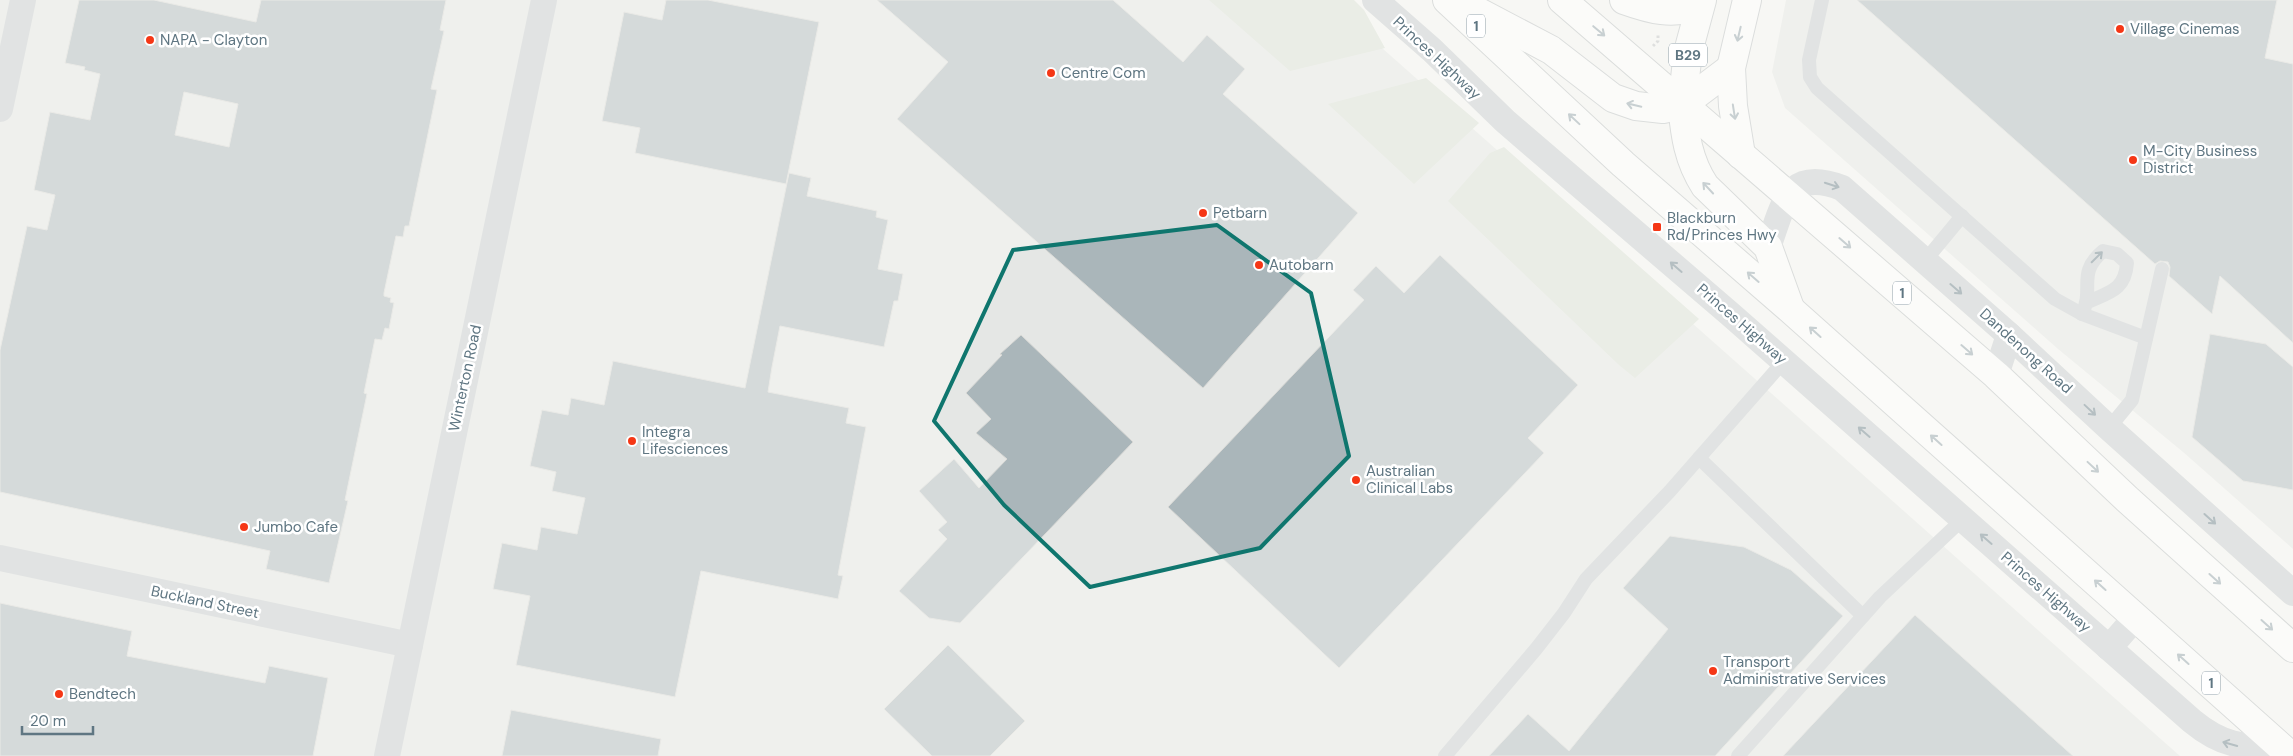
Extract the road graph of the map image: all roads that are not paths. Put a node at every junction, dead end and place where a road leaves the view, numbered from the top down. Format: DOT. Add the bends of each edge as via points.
graph roads {
  1 [pos="23,0"];
  2 [pos="544,0"];
  3 [pos="1375,0"];
  4 [pos="1447,0"];
  5 [pos="1456,0"];
  6 [pos="1562,0"];
  7 [pos="1624,0"];
  8 [pos="1746,0"];
  9 [pos="1822,0"];
  10 [pos="1701,3"];
  11 [pos="1731,68"];
  12 [pos="1682,105"];
  13 [pos="0,109"];
  14 [pos="1741,155"];
  15 [pos="1788,194"];
  16 [pos="1962,216"];
  17 [pos="1768,247"];
  18 [pos="1924,262"];
  19 [pos="2162,269"];
  20 [pos="1790,309"];
  21 [pos="2009,334"];
  22 [pos="2146,338"];
  23 [pos="1784,361"];
  24 [pos="1996,375"];
  25 [pos="2109,428"];
  26 [pos="1699,458"];
  27 [pos="1962,519"];
  28 [pos="0,558"];
  29 [pos="2293,593"];
  30 [pos="1863,616"];
  31 [pos="2136,617"];
  32 [pos="410,645"];
  33 [pos="2109,648"];
  34 [pos="2293,648"];
  35 [pos="2285,751"];
  36 [pos="386,756"];
  37 [pos="1445,756"];
  38 [pos="1738,756"];
  1 -- 13 [label="street"];
  2 -- 32 [label="street, Winterton Road"];
  23 -- 3 [label="street, Princes Highway, one-way" via="1504,121 1432,50"];
  20 -- 4 [label="main road, Princes Highway / 1, one-way" via="1623,164"];
  12 -- 5 [label="main road, one-way" via="1668,109 1649,108 1613,98 1551,50"];
  6 -- 12 [label="main road, 1, one-way"];
  7 -- 10 [label="main road" via="1681,12"];
  8 -- 11 [label="main road, one-way"];
  9 -- 16 [label="lane" via="1809,60 1810,77 1817,88"];
  10 -- 12 [label="main road, B29" via="1688,52"];
  11 -- 12 [label="main road"];
  11 -- 14 [label="main road, one-way"];
  12 -- 14 [label="main road, 1"];
  17 -- 12 [label="main road, one-way" via="1705,186 1697,173 1685,138"];
  14 -- 15 [label="main road, 1"];
  15 -- 17 [label="street"];
  15 -- 18 [label="street, Dandenong Road, one-way" via="1798,185 1812,181 1842,188"];
  15 -- 24 [label="main road, 1, one-way"];
  16 -- 18 [label="lane"];
  16 -- 22 [label="lane" via="2055,299 2085,308"];
  17 -- 20 [label="main road"];
  18 -- 21 [label="street, Dandenong Road, one-way"];
  19 -- 22 [label="lane"];
  31 -- 20 [label="main road, Princes Highway / 1, one-way"];
  21 -- 24 [label="street"];
  21 -- 25 [label="street, Dandenong Road, one-way"];
  22 -- 25 [label="lane" via="2132,400"];
  23 -- 26 [label="lane"];
  27 -- 23 [label="street, Princes Highway, one-way"];
  24 -- 34 [label="main road, 1, one-way" via="2127,499"];
  25 -- 29 [label="street, Dandenong Road, one-way"];
  26 -- 30 [label="lane"];
  26 -- 37 [label="lane" via="1586,579 1536,649"];
  27 -- 30 [label="lane"];
  33 -- 27 [label="street, Princes Highway, one-way"];
  28 -- 32 [label="street, Buckland Street"];
  30 -- 38 [label="lane"];
  31 -- 33 [label="street"];
  35 -- 31 [label="main road, Princes Highway / 1, one-way"];
  32 -- 36 [label="street, Winterton Road"];
  35 -- 33 [label="street, Princes Highway, one-way" via="2238,746 2207,733"];
}
